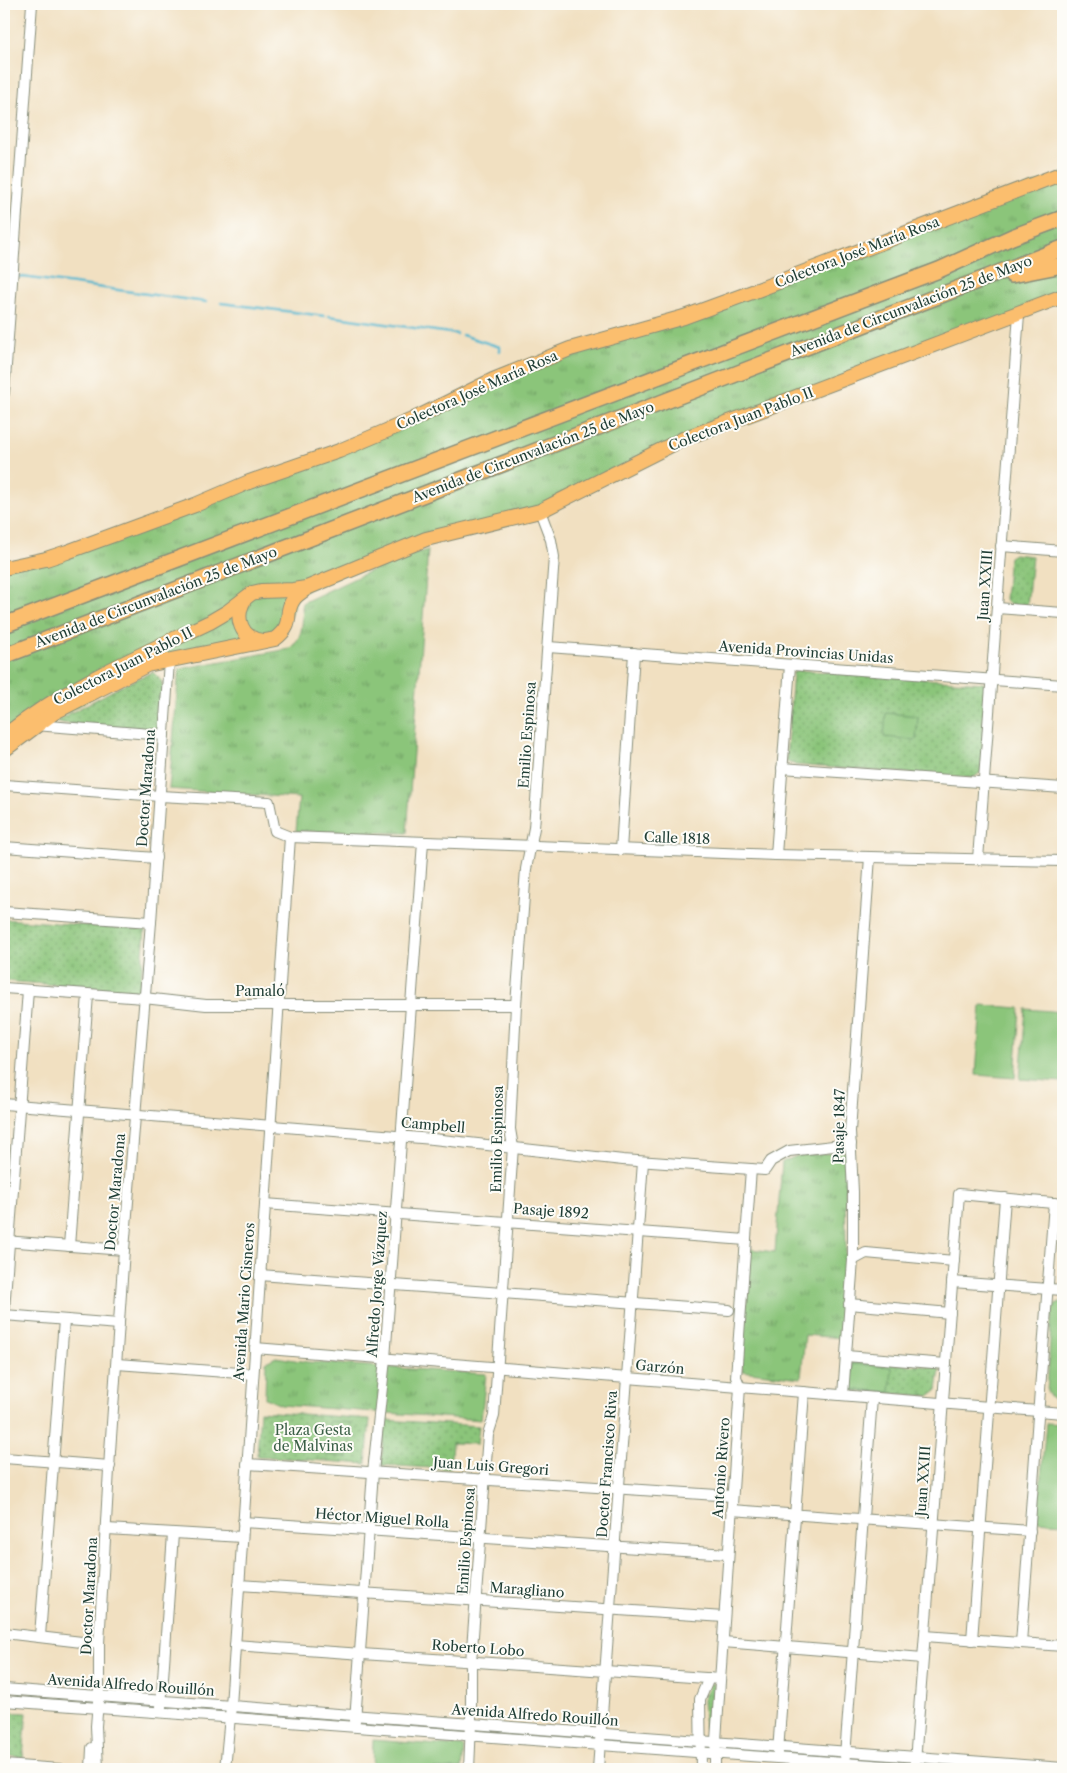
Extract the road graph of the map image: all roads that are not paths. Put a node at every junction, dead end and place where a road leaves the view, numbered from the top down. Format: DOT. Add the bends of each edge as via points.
graph roads {
  1 [pos="32,4"];
  2 [pos="1063,173"];
  3 [pos="1063,207"];
  4 [pos="1063,218"];
  5 [pos="1012,237"];
  6 [pos="1063,248"];
  7 [pos="1063,265"];
  8 [pos="968,284"];
  9 [pos="1063,296"];
  10 [pos="1020,314"];
  11 [pos="4,393"];
  12 [pos="540,511"];
  13 [pos="1001,546"];
  14 [pos="1063,551"];
  15 [pos="4,568"];
  16 [pos="309,587"];
  17 [pos="270,591"];
  18 [pos="245,599"];
  19 [pos="997,608"];
  20 [pos="1063,613"];
  21 [pos="289,614"];
  22 [pos="4,625"];
  23 [pos="266,642"];
  24 [pos="548,647"];
  25 [pos="634,653"];
  26 [pos="4,656"];
  27 [pos="169,661"];
  28 [pos="790,665"];
  29 [pos="992,680"];
  30 [pos="1063,685"];
  31 [pos="35,725"];
  32 [pos="164,735"];
  33 [pos="4,736"];
  34 [pos="4,750"];
  35 [pos="782,768"];
  36 [pos="984,782"];
  37 [pos="4,785"];
  38 [pos="1063,788"];
  39 [pos="160,796"];
  40 [pos="290,837"];
  41 [pos="423,842"];
  42 [pos="531,846"];
  43 [pos="4,847"];
  44 [pos="621,850"];
  45 [pos="776,855"];
  46 [pos="870,857"];
  47 [pos="156,858"];
  48 [pos="978,859"];
  49 [pos="1063,861"];
  50 [pos="4,912"];
  51 [pos="151,922"];
  52 [pos="4,988"];
  53 [pos="28,990"];
  54 [pos="88,995"];
  55 [pos="144,998"];
  56 [pos="278,1005"];
  57 [pos="412,1005"];
  58 [pos="516,1005"];
  59 [pos="4,1104"];
  60 [pos="19,1106"];
  61 [pos="80,1110"];
  62 [pos="135,1114"];
  63 [pos="270,1126"];
  64 [pos="402,1136"];
  65 [pos="850,1144"];
  66 [pos="513,1148"];
  67 [pos="643,1162"];
  68 [pos="751,1169"];
  69 [pos="1005,1198"];
  70 [pos="265,1204"];
  71 [pos="1059,1204"];
  72 [pos="396,1214"];
  73 [pos="508,1222"];
  74 [pos="638,1232"];
  75 [pos="746,1240"];
  76 [pos="6,1241"];
  77 [pos="69,1246"];
  78 [pos="124,1250"];
  79 [pos="852,1260"];
  80 [pos="954,1261"];
  81 [pos="260,1275"];
  82 [pos="952,1282"];
  83 [pos="391,1285"];
  84 [pos="999,1285"];
  85 [pos="1048,1289"];
  86 [pos="1063,1290"];
  87 [pos="503,1294"];
  88 [pos="632,1303"];
  89 [pos="849,1304"];
  90 [pos="4,1310"];
  91 [pos="729,1310"];
  92 [pos="950,1312"];
  93 [pos="4,1315"];
  94 [pos="64,1320"];
  95 [pos="119,1324"];
  96 [pos="255,1348"];
  97 [pos="846,1356"];
  98 [pos="386,1359"];
  99 [pos="117,1364"];
  100 [pos="946,1364"];
  101 [pos="497,1368"];
  102 [pos="253,1374"];
  103 [pos="627,1378"];
  104 [pos="740,1387"];
  105 [pos="804,1392"];
  106 [pos="843,1395"];
  107 [pos="872,1398"];
  108 [pos="943,1403"];
  109 [pos="990,1407"];
  110 [pos="1039,1411"];
  111 [pos="1063,1413"];
  112 [pos="4,1458"];
  113 [pos="53,1462"];
  114 [pos="247,1464"];
  115 [pos="110,1466"];
  116 [pos="373,1472"];
  117 [pos="484,1479"];
  118 [pos="619,1488"];
  119 [pos="732,1496"];
  120 [pos="731,1510"];
  121 [pos="795,1514"];
  122 [pos="863,1519"];
  123 [pos="243,1522"];
  124 [pos="934,1524"];
  125 [pos="981,1528"];
  126 [pos="106,1529"];
  127 [pos="369,1530"];
  128 [pos="1030,1531"];
  129 [pos="173,1534"];
  130 [pos="242,1537"];
  131 [pos="480,1538"];
  132 [pos="614,1546"];
  133 [pos="728,1554"];
  134 [pos="239,1585"];
  135 [pos="364,1593"];
  136 [pos="476,1600"];
  137 [pos="610,1609"];
  138 [pos="724,1617"];
  139 [pos="4,1633"];
  140 [pos="40,1636"];
  141 [pos="925,1636"];
  142 [pos="972,1640"];
  143 [pos="722,1642"];
  144 [pos="1021,1643"];
  145 [pos="99,1644"];
  146 [pos="235,1645"];
  147 [pos="1063,1646"];
  148 [pos="786,1647"];
  149 [pos="853,1652"];
  150 [pos="360,1653"];
  151 [pos="923,1658"];
  152 [pos="471,1662"];
  153 [pos="605,1670"];
  154 [pos="715,1678"];
  155 [pos="4,1689"];
  156 [pos="98,1696"];
  157 [pos="162,1701"];
  158 [pos="4,1702"];
  159 [pos="231,1706"];
  160 [pos="98,1708"];
  161 [pos="161,1713"];
  162 [pos="356,1715"];
  163 [pos="230,1718"];
  164 [pos="471,1724"];
  165 [pos="96,1726"];
  166 [pos="355,1727"];
  167 [pos="600,1733"];
  168 [pos="471,1736"];
  169 [pos="701,1740"];
  170 [pos="716,1742"];
  171 [pos="599,1746"];
  172 [pos="778,1746"];
  173 [pos="845,1751"];
  174 [pos="700,1754"];
  175 [pos="715,1755"];
  176 [pos="916,1756"];
  177 [pos="778,1758"];
  178 [pos="844,1763"];
  179 [pos="4,1765"];
  180 [pos="32,1768"];
  181 [pos="1063,1768"];
  182 [pos="60,1769"];
  183 [pos="91,1769"];
  184 [pos="98,1769"];
  185 [pos="225,1769"];
  186 [pos="469,1769"];
  187 [pos="598,1769"];
  188 [pos="701,1769"];
  189 [pos="715,1769"];
  190 [pos="915,1769"];
  191 [pos="926,1769"];
  1 -- 11 [label="street"];
  2 -- 15 [label="main road, Colectora José María Rosa" via="755,292 684,317 570,349 493,380 339,451 249,482 195,505 46,559"];
  3 -- 5 [label="highway"];
  4 -- 5 [label="highway, Avenida de Circunvalación 25 de Mayo"];
  5 -- 22 [label="highway, Avenida de Circunvalación 25 de Mayo" via="939,270"];
  6 -- 8 [label="highway, Avenida de Circunvalación 25 de Mayo"];
  7 -- 8 [label="highway"];
  8 -- 26 [label="highway, Avenida de Circunvalación 25 de Mayo"];
  9 -- 10 [label="main road, Colectora Juan Pablo II"];
  10 -- 12 [label="main road, Colectora Juan Pablo II" via="685,438"];
  10 -- 13 [label="street, Juan XXIII"];
  12 -- 16 [label="main road, Colectora Juan Pablo II" via="426,538"];
  12 -- 24 [label="street, Emilio Espinosa" via="554,557"];
  13 -- 14 [label="street"];
  13 -- 19 [label="street, Juan XXIII"];
  16 -- 17 [label="main road, Colectora Juan Pablo II"];
  16 -- 21 [label="main road, Colectora Juan Pablo II" via="293,600"];
  17 -- 18 [label="main road, Colectora Juan Pablo II" via="261,591"];
  17 -- 21 [label="main road" via="283,599"];
  18 -- 23 [label="main road" via="238,618 241,628 247,636"];
  18 -- 33 [label="main road, Colectora Juan Pablo II" via="210,622 64,694"];
  19 -- 20 [label="street"];
  19 -- 29 [label="street, Juan XXIII"];
  21 -- 23 [label="main road, Colectora Juan Pablo II" via="284,633"];
  23 -- 27 [label="main road, Colectora Juan Pablo II"];
  24 -- 25 [label="street, Avenida Provincias Unidas"];
  24 -- 42 [label="street, Emilio Espinosa"];
  25 -- 28 [label="street, Avenida Provincias Unidas"];
  25 -- 44 [label="street"];
  27 -- 31 [label="main road, Colectora Juan Pablo II" via="147,665 123,676"];
  27 -- 32 [label="street, Doctor Maradona"];
  28 -- 29 [label="street, Avenida Provincias Unidas"];
  28 -- 35 [label="street"];
  29 -- 30 [label="street, Avenida Provincias Unidas"];
  29 -- 36 [label="street, Juan XXIII"];
  31 -- 32 [label="street"];
  31 -- 34 [label="main road, Colectora Juan Pablo II"];
  32 -- 39 [label="street, Doctor Maradona"];
  35 -- 36 [label="street"];
  35 -- 45 [label="street"];
  36 -- 38 [label="street"];
  36 -- 48 [label="street, Juan XXIII"];
  37 -- 39 [label="street"];
  39 -- 40 [label="street" via="269,802 275,831"];
  39 -- 47 [label="street, Doctor Maradona"];
  40 -- 41 [label="street, Calle 1818"];
  40 -- 56 [label="street, Avenida Mario Cisneros"];
  41 -- 42 [label="street, Calle 1818"];
  41 -- 57 [label="street, Alfredo Jorge Vázquez"];
  42 -- 44 [label="street, Calle 1818"];
  42 -- 58 [label="street, Emilio Espinosa" via="526,868"];
  43 -- 47 [label="street"];
  44 -- 45 [label="street, Calle 1818"];
  45 -- 46 [label="street, Calle 1818"];
  46 -- 48 [label="street, Calle 1818"];
  46 -- 65 [label="street, Pasaje 1847"];
  47 -- 51 [label="street, Doctor Maradona"];
  48 -- 49 [label="street, Calle 1818"];
  50 -- 51 [label="street"];
  51 -- 55 [label="street, Doctor Maradona"];
  52 -- 53 [label="street, Pamaló"];
  53 -- 54 [label="street, Pamaló"];
  53 -- 60 [label="street"];
  54 -- 55 [label="street, Pamaló"];
  54 -- 61 [label="street"];
  55 -- 56 [label="street, Pamaló" via="206,1005"];
  55 -- 62 [label="street, Doctor Maradona"];
  56 -- 57 [label="street, Pamaló"];
  56 -- 63 [label="street, Avenida Mario Cisneros"];
  57 -- 58 [label="street, Pamaló"];
  57 -- 64 [label="street, Alfredo Jorge Vázquez"];
  58 -- 66 [label="street, Emilio Espinosa" via="510,1129"];
  59 -- 60 [label="street, Campbell"];
  60 -- 61 [label="street, Campbell"];
  60 -- 76 [label="street"];
  61 -- 62 [label="street, Campbell"];
  61 -- 77 [label="street"];
  62 -- 63 [label="street, Campbell"];
  62 -- 78 [label="street, Doctor Maradona"];
  63 -- 64 [label="street, Campbell"];
  63 -- 70 [label="street, Avenida Mario Cisneros"];
  64 -- 66 [label="street, Campbell"];
  64 -- 72 [label="street, Alfredo Jorge Vázquez"];
  65 -- 68 [label="street, Campbell" via="790,1151 771,1161 765,1170"];
  65 -- 79 [label="street, Pasaje 1847"];
  66 -- 67 [label="street, Campbell"];
  66 -- 73 [label="street, Emilio Espinosa"];
  67 -- 68 [label="street, Campbell"];
  67 -- 74 [label="street, Doctor Francisco Riva"];
  68 -- 75 [label="street, Antonio Rivero"];
  69 -- 71 [label="street"];
  69 -- 80 [label="street, Juan XXIII" via="959,1194"];
  69 -- 84 [label="street"];
  70 -- 72 [label="street, Pasaje 1892"];
  70 -- 81 [label="street, Avenida Mario Cisneros"];
  71 -- 85 [label="street"];
  72 -- 73 [label="street, Pasaje 1892"];
  72 -- 83 [label="street, Alfredo Jorge Vázquez"];
  73 -- 74 [label="street, Pasaje 1892"];
  73 -- 87 [label="street, Emilio Espinosa"];
  74 -- 75 [label="street, Pasaje 1892"];
  74 -- 88 [label="street, Doctor Francisco Riva"];
  75 -- 104 [label="street, Antonio Rivero" via="736,1376"];
  76 -- 77 [label="street"];
  76 -- 90 [label="street"];
  77 -- 78 [label="street"];
  78 -- 95 [label="street, Doctor Maradona"];
  79 -- 80 [label="street" via="866,1253"];
  79 -- 89 [label="street, Pasaje 1847"];
  80 -- 82 [label="street, Juan XXIII"];
  81 -- 83 [label="street"];
  81 -- 96 [label="street, Avenida Mario Cisneros"];
  82 -- 84 [label="street"];
  82 -- 92 [label="street, Juan XXIII"];
  83 -- 87 [label="street"];
  83 -- 98 [label="street, Alfredo Jorge Vázquez"];
  84 -- 85 [label="street"];
  84 -- 109 [label="street"];
  85 -- 86 [label="street"];
  85 -- 110 [label="street"];
  87 -- 88 [label="street"];
  87 -- 101 [label="street, Emilio Espinosa"];
  88 -- 91 [label="street"];
  88 -- 103 [label="street, Doctor Francisco Riva"];
  89 -- 92 [label="street"];
  89 -- 97 [label="street, Pasaje 1847"];
  92 -- 100 [label="street, Juan XXIII"];
  93 -- 94 [label="street"];
  94 -- 95 [label="street"];
  94 -- 113 [label="street"];
  95 -- 99 [label="street, Doctor Maradona"];
  96 -- 98 [label="street, Garzón"];
  96 -- 102 [label="street, Avenida Mario Cisneros"];
  97 -- 100 [label="street"];
  97 -- 106 [label="street, Pasaje 1847"];
  98 -- 101 [label="street, Garzón"];
  98 -- 116 [label="street, Alfredo Jorge Vázquez"];
  99 -- 102 [label="street"];
  99 -- 115 [label="street, Doctor Maradona"];
  100 -- 108 [label="street, Juan XXIII"];
  101 -- 103 [label="street, Garzón"];
  101 -- 117 [label="street, Emilio Espinosa" via="494,1416 488,1435"];
  102 -- 114 [label="street, Avenida Mario Cisneros"];
  103 -- 104 [label="street, Garzón"];
  103 -- 118 [label="street, Doctor Francisco Riva"];
  104 -- 105 [label="street, Garzón"];
  104 -- 119 [label="street, Antonio Rivero"];
  105 -- 106 [label="street, Garzón"];
  105 -- 121 [label="street"];
  106 -- 107 [label="street, Garzón"];
  107 -- 108 [label="street, Garzón"];
  107 -- 122 [label="street"];
  108 -- 109 [label="street, Garzón"];
  108 -- 124 [label="street, Juan XXIII"];
  109 -- 110 [label="street, Garzón"];
  109 -- 125 [label="street"];
  110 -- 111 [label="street, Garzón"];
  110 -- 128 [label="street"];
  112 -- 113 [label="street"];
  113 -- 115 [label="street"];
  113 -- 140 [label="street"];
  114 -- 116 [label="street, Juan Luis Gregori"];
  114 -- 123 [label="street, Avenida Mario Cisneros"];
  115 -- 126 [label="street, Doctor Maradona"];
  116 -- 117 [label="street, Juan Luis Gregori"];
  116 -- 127 [label="street, Alfredo Jorge Vázquez"];
  117 -- 118 [label="street, Juan Luis Gregori"];
  117 -- 131 [label="street, Emilio Espinosa"];
  118 -- 119 [label="street, Juan Luis Gregori"];
  118 -- 132 [label="street, Doctor Francisco Riva"];
  119 -- 120 [label="street, Antonio Rivero"];
  120 -- 121 [label="street"];
  120 -- 133 [label="street, Antonio Rivero"];
  121 -- 122 [label="street"];
  121 -- 148 [label="street"];
  122 -- 124 [label="street"];
  122 -- 149 [label="street"];
  123 -- 127 [label="street, Héctor Miguel Rolla"];
  123 -- 130 [label="street, Avenida Mario Cisneros"];
  124 -- 125 [label="street"];
  124 -- 141 [label="street, Juan XXIII"];
  125 -- 128 [label="street"];
  125 -- 142 [label="street"];
  126 -- 129 [label="street"];
  126 -- 145 [label="street, Doctor Maradona"];
  127 -- 131 [label="street, Héctor Miguel Rolla"];
  127 -- 135 [label="street, Alfredo Jorge Vázquez"];
  128 -- 144 [label="street"];
  129 -- 130 [label="street"];
  129 -- 157 [label="street"];
  130 -- 134 [label="street, Avenida Mario Cisneros"];
  131 -- 132 [label="street, Héctor Miguel Rolla"];
  131 -- 136 [label="street, Emilio Espinosa"];
  132 -- 133 [label="street, Héctor Miguel Rolla"];
  132 -- 137 [label="street, Doctor Francisco Riva"];
  133 -- 138 [label="street, Antonio Rivero"];
  134 -- 135 [label="street, Maragliano"];
  134 -- 146 [label="street, Avenida Mario Cisneros"];
  135 -- 136 [label="street, Maragliano"];
  135 -- 150 [label="street, Alfredo Jorge Vázquez"];
  136 -- 137 [label="street, Maragliano"];
  136 -- 152 [label="street, Emilio Espinosa"];
  137 -- 138 [label="street, Maragliano"];
  137 -- 153 [label="street, Doctor Francisco Riva"];
  138 -- 143 [label="street, Antonio Rivero"];
  139 -- 140 [label="street"];
  140 -- 145 [label="street"];
  141 -- 142 [label="street"];
  141 -- 151 [label="street, Juan XXIII"];
  142 -- 144 [label="street"];
  143 -- 148 [label="street"];
  143 -- 154 [label="street, Antonio Rivero"];
  144 -- 147 [label="street"];
  145 -- 156 [label="street, Doctor Maradona"];
  146 -- 150 [label="street, Roberto Lobo"];
  146 -- 159 [label="street, Avenida Mario Cisneros"];
  148 -- 149 [label="street"];
  148 -- 172 [label="street"];
  149 -- 151 [label="street"];
  149 -- 173 [label="street"];
  150 -- 152 [label="street, Roberto Lobo"];
  150 -- 162 [label="street, Alfredo Jorge Vázquez"];
  151 -- 176 [label="street, Juan XXIII"];
  152 -- 153 [label="street, Roberto Lobo"];
  152 -- 164 [label="street, Emilio Espinosa"];
  153 -- 154 [label="street, Roberto Lobo"];
  153 -- 167 [label="street, Doctor Francisco Riva"];
  154 -- 169 [label="street, Antonio Rivero" via="700,1699"];
  154 -- 170 [label="street, Antonio Rivero"];
  155 -- 156 [label="street, Avenida Alfredo Rouillón"];
  156 -- 157 [label="street, Avenida Alfredo Rouillón"];
  156 -- 160 [label="street, Doctor Maradona"];
  157 -- 159 [label="street, Avenida Alfredo Rouillón"];
  157 -- 161 [label="street"];
  158 -- 160 [label="street, Avenida Alfredo Rouillón"];
  159 -- 162 [label="street, Avenida Alfredo Rouillón"];
  159 -- 163 [label="street, Avenida Mario Cisneros"];
  160 -- 161 [label="street, Avenida Alfredo Rouillón"];
  160 -- 165 [label="street, Doctor Maradona"];
  161 -- 163 [label="street, Avenida Alfredo Rouillón"];
  162 -- 164 [label="street, Avenida Alfredo Rouillón"];
  162 -- 166 [label="street, Alfredo Jorge Vázquez"];
  163 -- 166 [label="street, Avenida Alfredo Rouillón"];
  163 -- 185 [label="street, Avenida Mario Cisneros"];
  164 -- 167 [label="street, Avenida Alfredo Rouillón"];
  164 -- 168 [label="street, Emilio Espinosa"];
  165 -- 183 [label="street, Doctor Maradona"];
  165 -- 184 [label="street, Doctor Maradona"];
  166 -- 168 [label="street, Avenida Alfredo Rouillón"];
  167 -- 169 [label="street, Avenida Alfredo Rouillón"];
  167 -- 171 [label="street, Doctor Francisco Riva"];
  168 -- 171 [label="street, Avenida Alfredo Rouillón"];
  168 -- 186 [label="street, Emilio Espinosa"];
  169 -- 170 [label="street, Avenida Alfredo Rouillón"];
  169 -- 174 [label="street, Antonio Rivero"];
  170 -- 172 [label="street, Avenida Alfredo Rouillón"];
  170 -- 175 [label="street, Antonio Rivero"];
  171 -- 174 [label="street, Avenida Alfredo Rouillón"];
  171 -- 187 [label="street, Doctor Francisco Riva"];
  172 -- 173 [label="street, Avenida Alfredo Rouillón"];
  172 -- 177 [label="street"];
  173 -- 176 [label="street, Avenida Alfredo Rouillón"];
  173 -- 178 [label="street"];
  174 -- 175 [label="street, Avenida Alfredo Rouillón"];
  174 -- 188 [label="street, Antonio Rivero"];
  175 -- 177 [label="street, Avenida Alfredo Rouillón"];
  175 -- 189 [label="street, Antonio Rivero"];
  176 -- 181 [label="street, Avenida Alfredo Rouillón"];
  176 -- 190 [label="street, Juan XXIII"];
  177 -- 178 [label="street, Avenida Alfredo Rouillón"];
  178 -- 190 [label="street, Avenida Alfredo Rouillón"];
  179 -- 180 [label="street"];
  180 -- 182 [label="street"];
  190 -- 191 [label="street, Avenida Alfredo Rouillón"];
}
